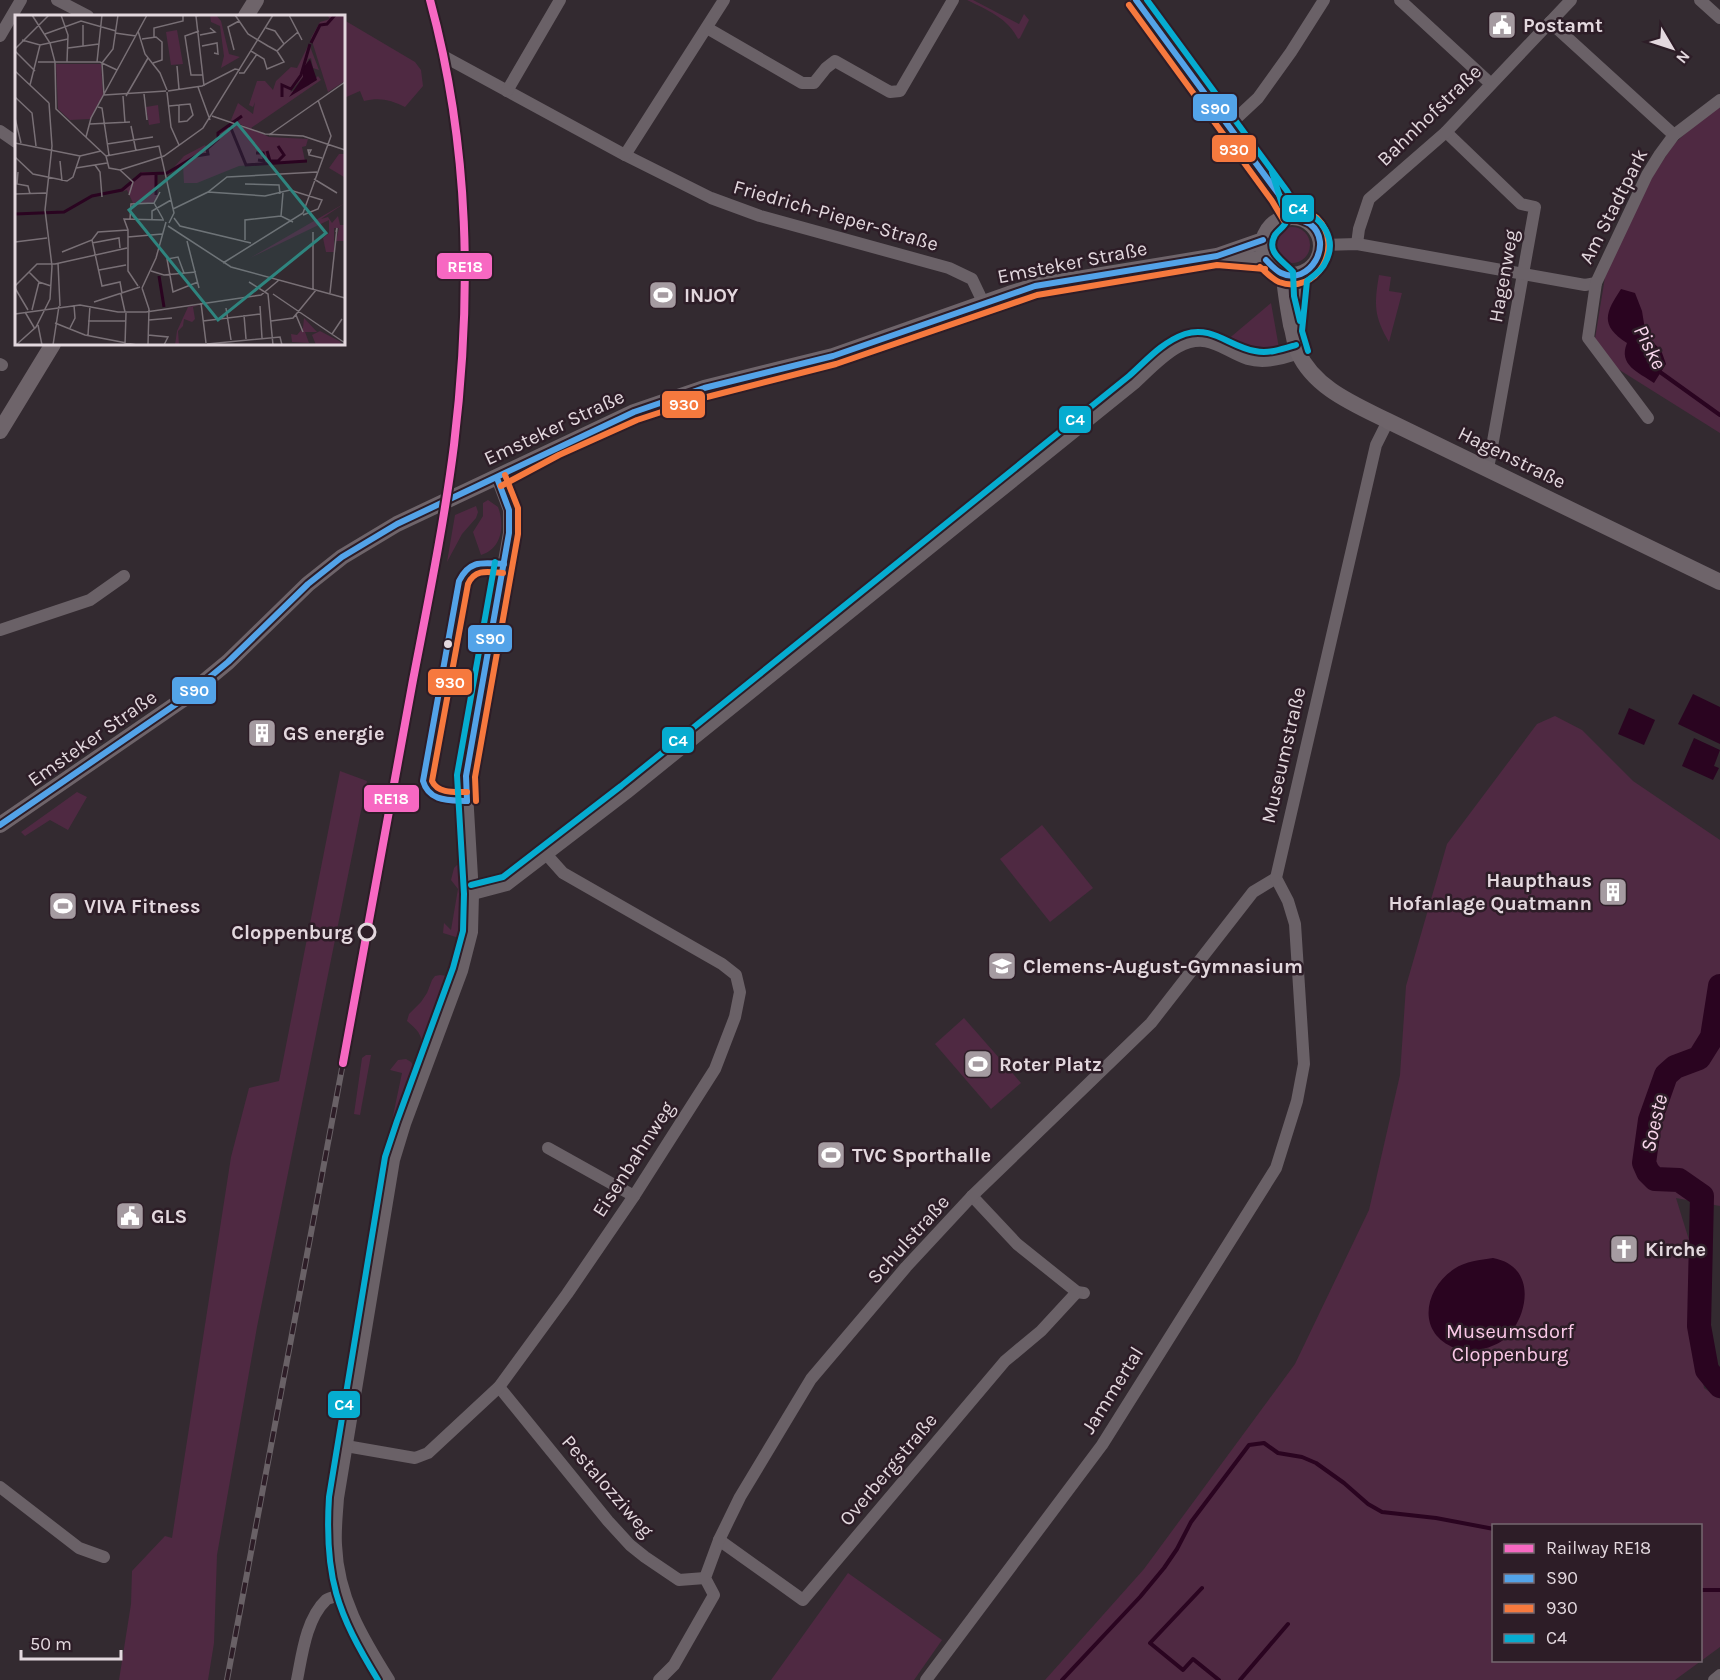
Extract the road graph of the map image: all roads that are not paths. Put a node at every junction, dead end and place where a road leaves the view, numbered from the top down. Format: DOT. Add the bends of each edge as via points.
graph roads {
  1 [pos="21,0"];
  2 [pos="57,0"];
  3 [pos="256,0"];
  4 [pos="560,0"];
  5 [pos="724,0"];
  6 [pos="953,0"];
  7 [pos="1136,0"];
  8 [pos="1324,0"];
  9 [pos="1400,0"];
  10 [pos="1571,0"];
  11 [pos="1700,0"];
  12 [pos="86,15"];
  13 [pos="247,15"];
  14 [pos="1720,18"];
  15 [pos="1550,22"];
  16 [pos="708,28"];
  17 [pos="0,36"];
  18 [pos="445,57"];
  19 [pos="1491,84"];
  20 [pos="507,91"];
  21 [pos="1720,100"];
  22 [pos="1228,126"];
  23 [pos="0,131"];
  24 [pos="1446,132"];
  25 [pos="1674,135"];
  26 [pos="15,141"];
  27 [pos="625,155"];
  28 [pos="1285,219"];
  29 [pos="1263,240"];
  30 [pos="1322,244"];
  31 [pos="1357,244"];
  32 [pos="1217,256"];
  33 [pos="1266,260"];
  34 [pos="1523,274"];
  35 [pos="1292,275"];
  36 [pos="1596,283"];
  37 [pos="983,303"];
  38 [pos="52,345"];
  39 [pos="1299,353"];
  40 [pos="1648,418"];
  41 [pos="1388,421"];
  42 [pos="0,431"];
  43 [pos="1488,469"];
  44 [pos="497,478"];
  45 [pos="124,576"];
  46 [pos="1720,582"];
  47 [pos="0,630"];
  48 [pos="0,825"];
  49 [pos="546,854"];
  50 [pos="1276,878"];
  51 [pos="473,894"];
  52 [pos="548,1148"];
  53 [pos="634,1196"];
  54 [pos="972,1196"];
  55 [pos="499,1387"];
  56 [pos="346,1446"];
  57 [pos="0,1487"];
  58 [pos="719,1540"];
  59 [pos="104,1557"];
  60 [pos="705,1578"];
  61 [pos="344,1594"];
  62 [pos="1720,1675"];
  63 [pos="297,1680"];
  64 [pos="389,1680"];
  65 [pos="659,1680"];
  66 [pos="926,1680"];
  67 [pos="1714,1680"];
  1 -- 17 [label="street"];
  2 -- 12 [label="street"];
  3 -- 13 [label="street"];
  4 -- 20 [label="street"];
  5 -- 16 [label="street"];
  6 -- 16 [label="street" via="900,91 890,92 835,61 814,82 802,83"];
  7 -- 22 [label="street"];
  8 -- 22 [label="street" via="1258,98"];
  9 -- 19 [label="street"];
  10 -- 15 [label="street, Bahnhofstraße"];
  11 -- 14 [label="street"];
  15 -- 19 [label="street, Bahnhofstraße"];
  15 -- 25 [label="street"];
  16 -- 27 [label="street"];
  18 -- 20 [label="street, Friedrich-Pieper-Straße"];
  19 -- 24 [label="street, Bahnhofstraße"];
  20 -- 27 [label="street, Friedrich-Pieper-Straße"];
  21 -- 25 [label="street, Am Stadtpark"];
  22 -- 28 [label="street" via="1267,180"];
  23 -- 26 [label="street"];
  24 -- 31 [label="street, Bahnhofstraße" via="1370,198"];
  24 -- 34 [label="street, Hagenweg" via="1521,204 1535,207"];
  25 -- 36 [label="street, Am Stadtpark" via="1647,175"];
  27 -- 37 [label="street, Friedrich-Pieper-Straße" via="711,198 760,216 950,268 972,279"];
  28 -- 29 [label="street" via="1267,231"];
  28 -- 30 [label="street" via="1301,218 1311,224"];
  29 -- 32 [label="street, Emsteker Straße"];
  29 -- 33 [label="street"];
  30 -- 31 [label="street"];
  30 -- 35 [label="street" via="1318,260 1311,268"];
  31 -- 34 [label="street, Am Stadtpark"];
  32 -- 33 [label="street, Emsteker Straße"];
  32 -- 37 [label="street, Emsteker Straße" via="1035,286"];
  33 -- 35 [label="street" via="1272,268"];
  34 -- 36 [label="street, Am Stadtpark" via="1585,285"];
  34 -- 43 [label="street, Hagenweg"];
  35 -- 39 [label="street, Hagenstraße" via="1285,297"];
  36 -- 40 [label="street, Am Stadtpark" via="1588,338"];
  37 -- 44 [label="street, Emsteker Straße" via="833,356 704,388 634,412"];
  38 -- 42 [label="street"];
  39 -- 41 [label="street, Hagenstraße" via="1311,372 1330,390"];
  39 -- 49 [label="street" via="1264,361 1248,359 1219,344 1200,340 1177,347 759,687"];
  41 -- 43 [label="street, Hagenstraße"];
  41 -- 50 [label="street, Museumstraße" via="1376,445"];
  43 -- 46 [label="street, Hagenstraße"];
  44 -- 48 [label="street, Emsteker Straße" via="397,524 342,557 182,700"];
  44 -- 51 [label="street" via="509,510 509,533 466,776"];
  45 -- 47 [label="street" via="90,600"];
  49 -- 51 [label="street" via="507,885"];
  49 -- 53 [label="street, Eisenbahnweg" via="563,873 736,975 740,992 735,1017 715,1070"];
  50 -- 54 [label="street, Schulstraße" via="1253,892 1151,1023"];
  50 -- 66 [label="street, Jammertal" via="1295,924 1304,1064 1276,1168 1101,1445"];
  51 -- 56 [label="street" via="472,932 462,970 394,1160"];
  52 -- 53 [label="street"];
  53 -- 55 [label="street, Eisenbahnweg"];
  54 -- 58 [label="street, Schulstraße" via="811,1379 740,1497"];
  54 -- 58 [label="street, Overbergstraße" via="1017,1244 1081,1292 1005,1361 803,1600"];
  55 -- 56 [label="street, Eisenbahnweg" via="428,1453 415,1458"];
  55 -- 60 [label="street, Pestalozziweg" via="630,1545 679,1580"];
  56 -- 61 [label="street" via="336,1544"];
  57 -- 59 [label="street" via="80,1548"];
  58 -- 60 [label="street, Schulstraße"];
  60 -- 65 [label="street, Schulstraße" via="714,1595 674,1665"];
  61 -- 63 [label="street" via="327,1599 305,1636"];
  61 -- 64 [label="street" via="361,1634"];
  62 -- 67 [label="street"];
}
